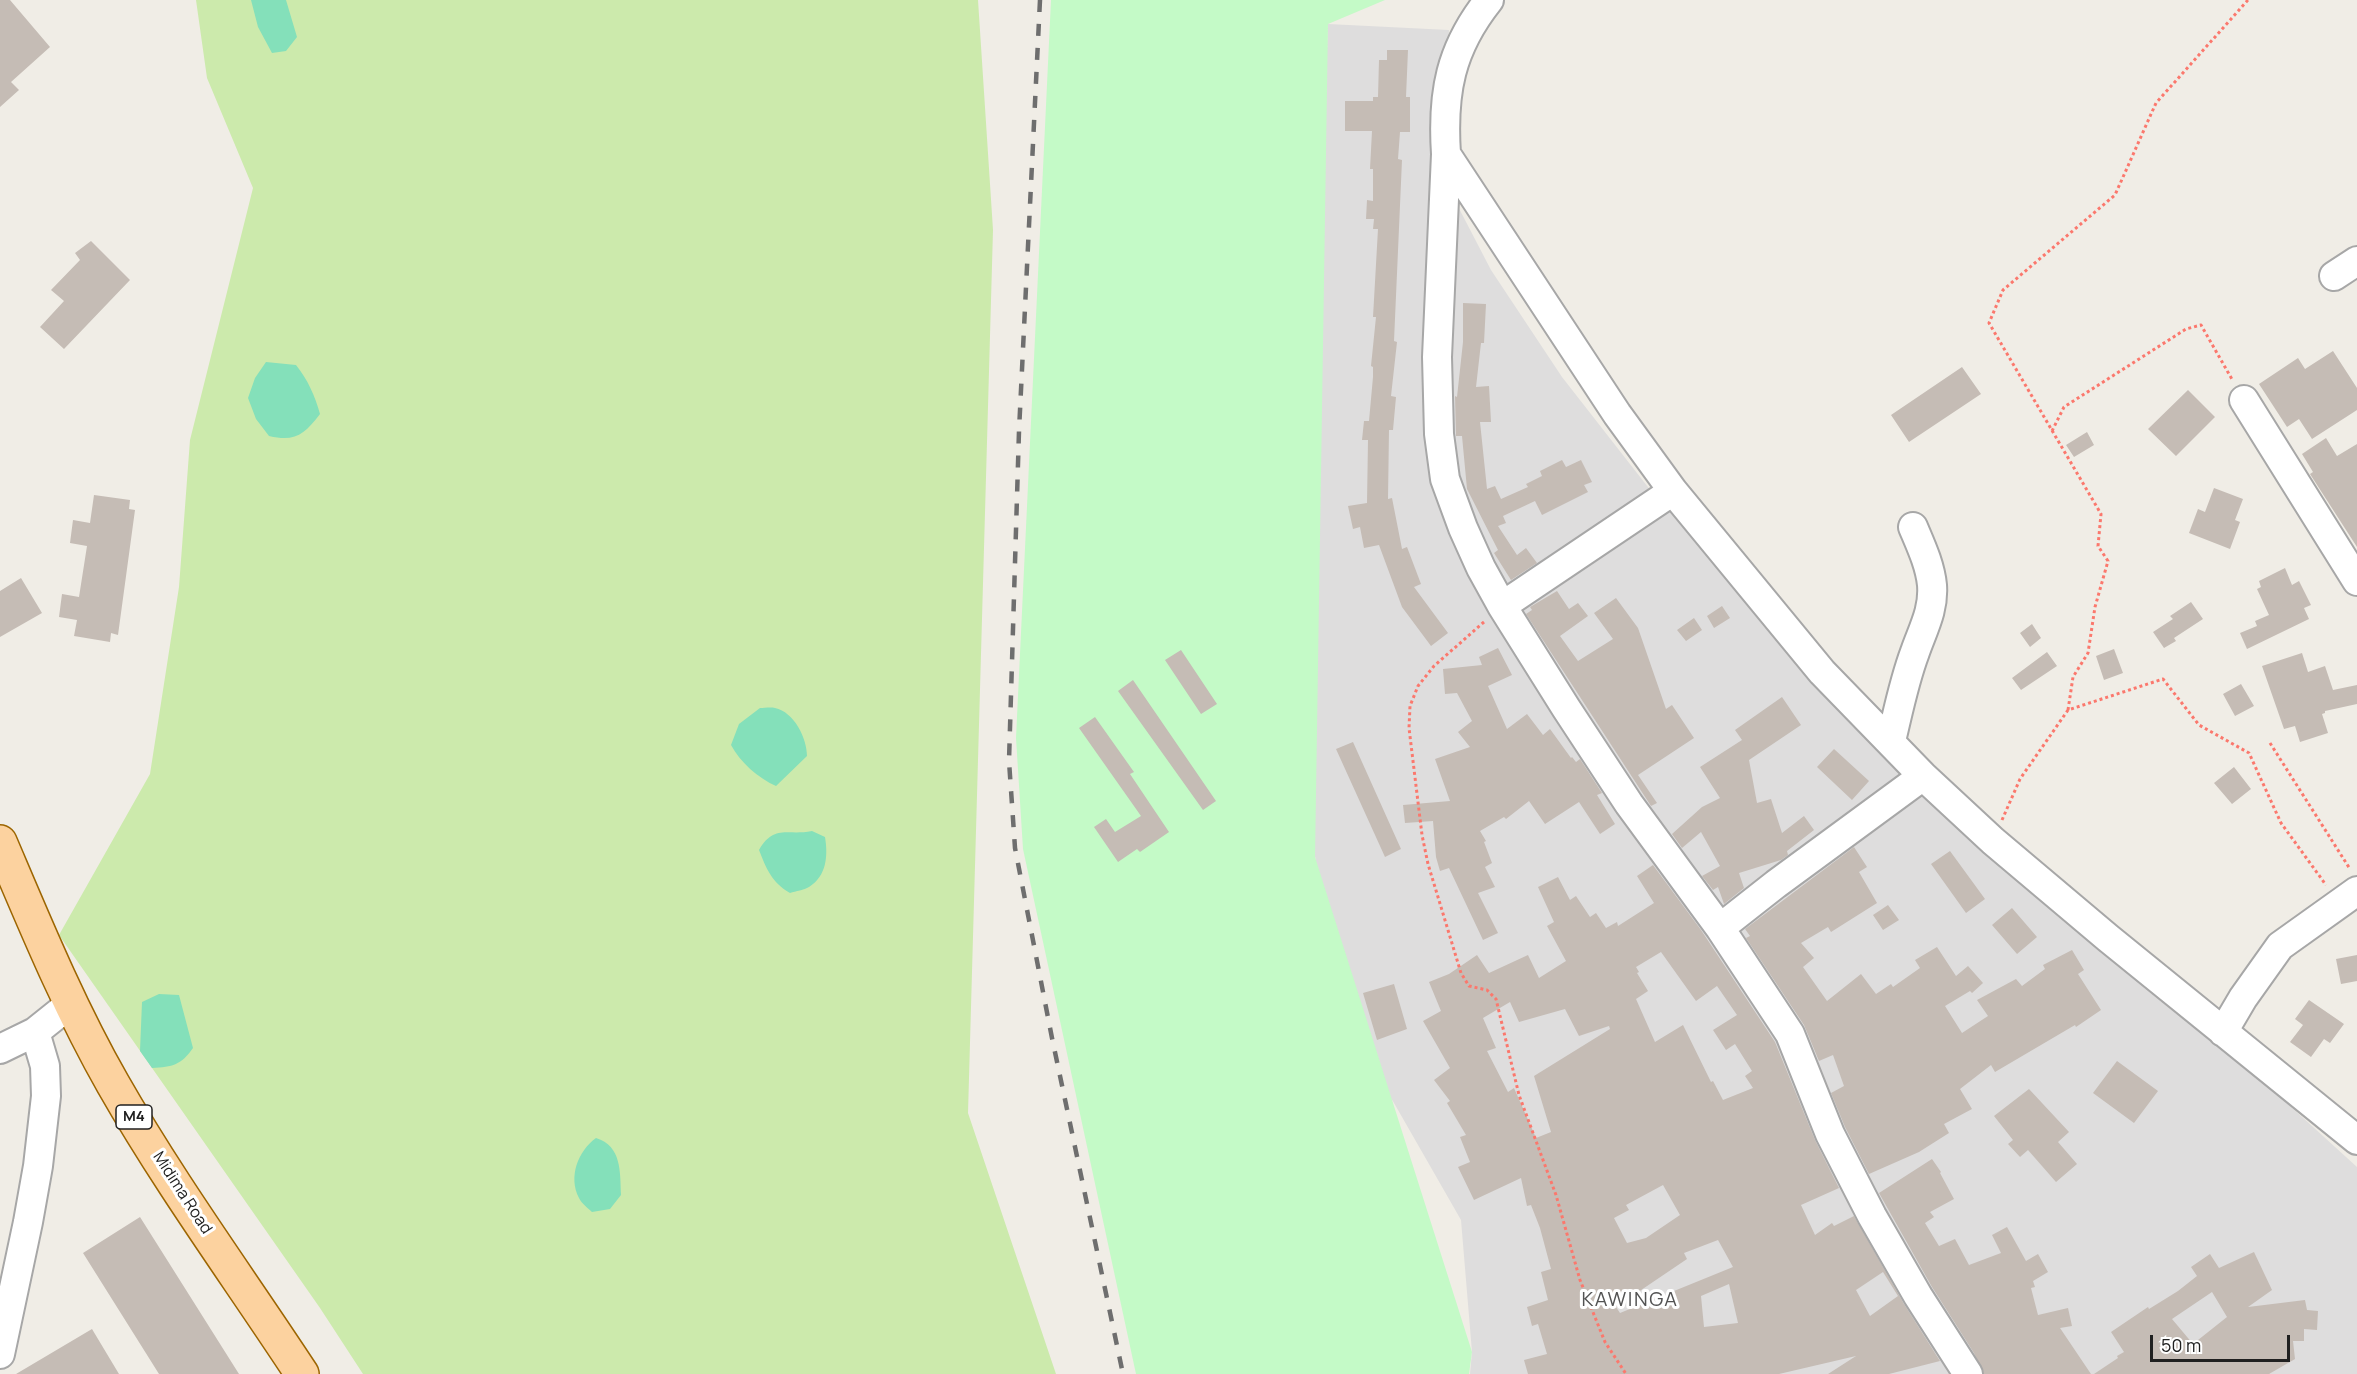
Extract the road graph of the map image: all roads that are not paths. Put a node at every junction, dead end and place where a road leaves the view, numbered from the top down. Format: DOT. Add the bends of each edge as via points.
graph roads {
  1 [pos="1489,0"];
  2 [pos="1446,154"];
  3 [pos="2244,400"];
  4 [pos="1673,490"];
  5 [pos="1913,527"];
  6 [pos="2357,582"];
  7 [pos="1502,606"];
  8 [pos="1891,741"];
  9 [pos="1923,776"];
  10 [pos="0,842"];
  11 [pos="2349,889"];
  12 [pos="1720,928"];
  13 [pos="70,1004"];
  14 [pos="35,1032"];
  15 [pos="2223,1032"];
  16 [pos="0,1049"];
  17 [pos="2357,1140"];
  18 [pos="0,1354"];
  19 [pos="302,1374"];
  20 [pos="1968,1374"];
  1 -- 2 [label="street" via="1461,45 1448,79"];
  2 -- 4 [label="street" via="1617,414"];
  2 -- 7 [label="street" via="1437,357 1439,434 1445,479 1463,528"];
  3 -- 6 [label="street"];
  4 -- 7 [label="street"];
  4 -- 8 [label="street" via="1821,672"];
  5 -- 8 [label="street" via="1932,585 1930,607"];
  7 -- 12 [label="street" via="1629,804"];
  8 -- 9 [label="street"];
  9 -- 12 [label="street"];
  9 -- 15 [label="street" via="1993,841"];
  10 -- 13 [label="main road, Midima Road / M4"];
  11 -- 15 [label="street" via="2280,946"];
  12 -- 20 [label="street" via="1790,1034 1830,1134 1872,1216"];
  13 -- 14 [label="street"];
  13 -- 19 [label="main road, Midima Road / M4" via="164,1166"];
  14 -- 16 [label="street"];
  14 -- 18 [label="street" via="45,1066 46,1096 36,1177"];
  15 -- 17 [label="street"];
}
